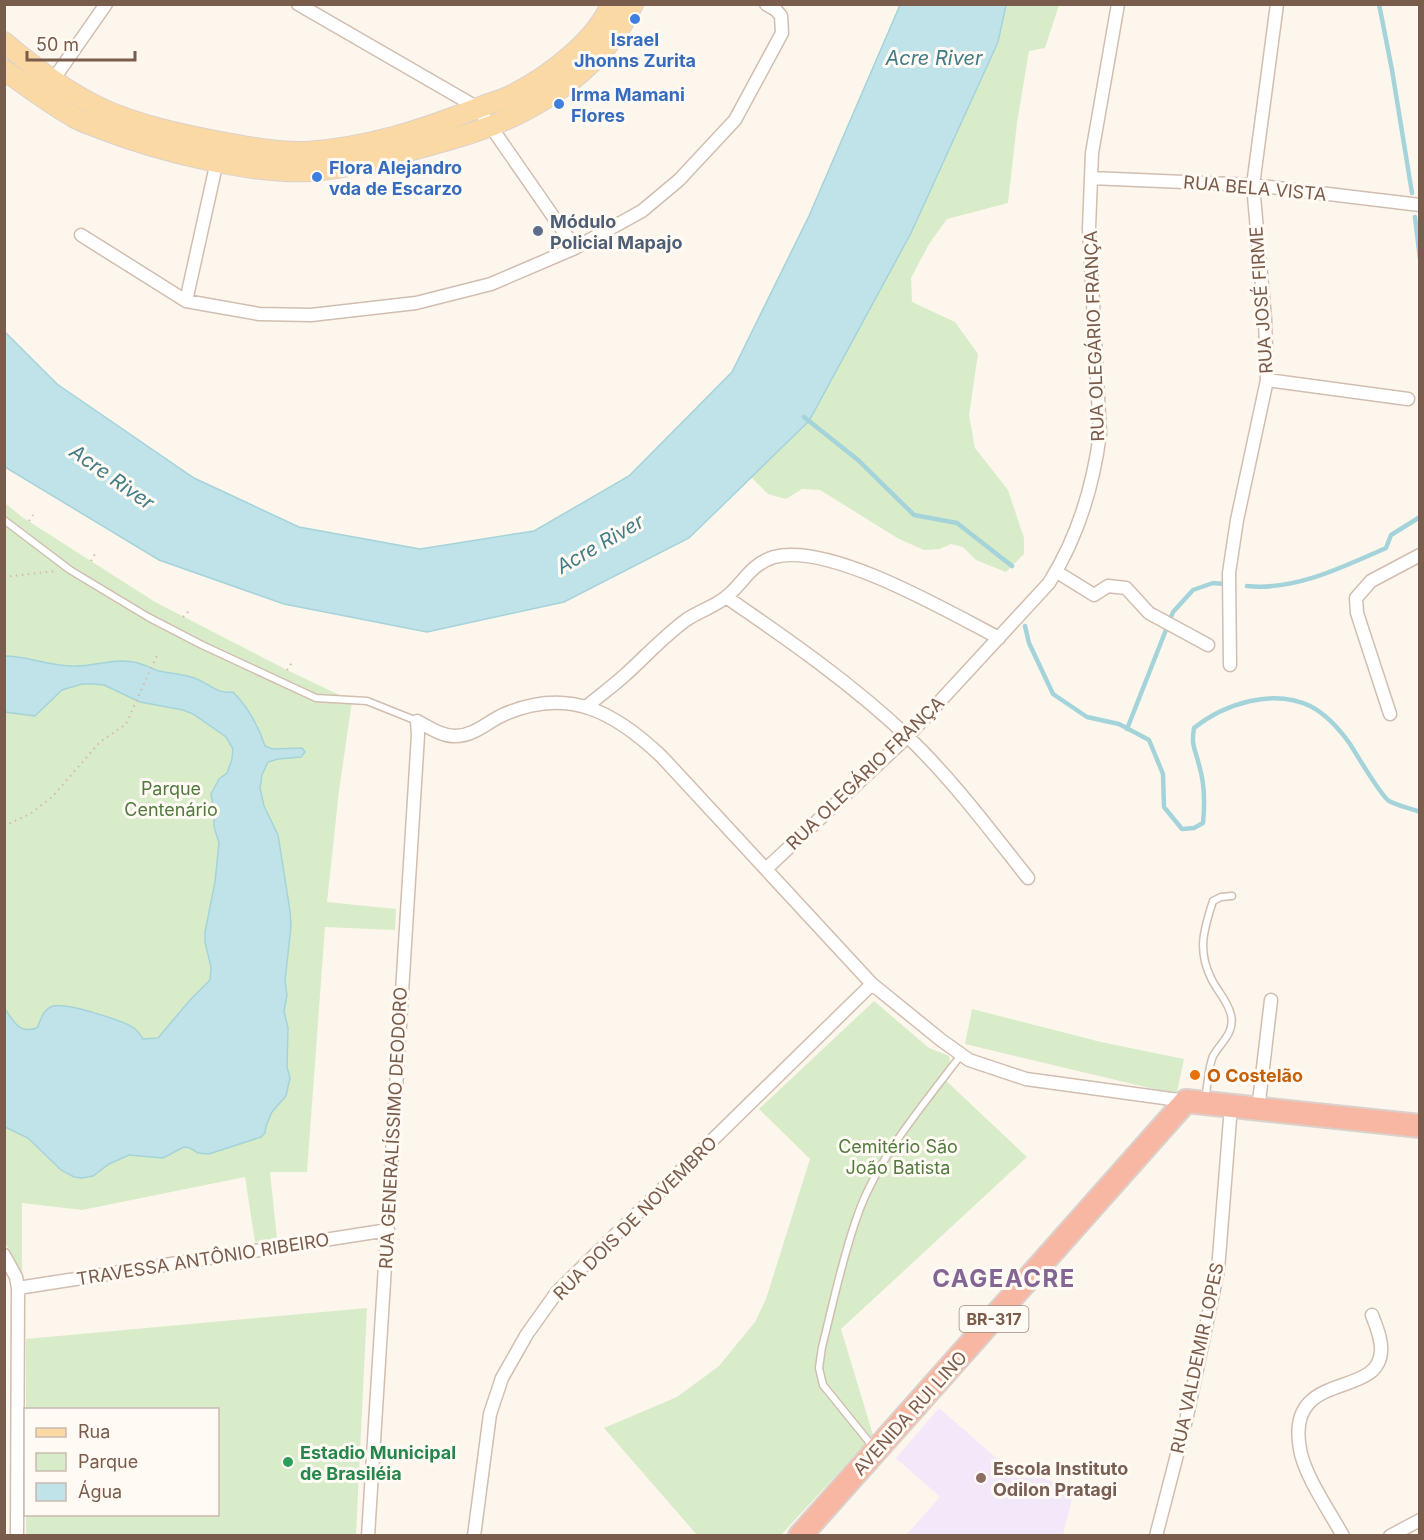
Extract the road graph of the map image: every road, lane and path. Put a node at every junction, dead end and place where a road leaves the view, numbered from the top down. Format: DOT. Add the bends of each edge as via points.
graph roads {
  1 [pos="106,4"];
  2 [pos="298,4"];
  3 [pos="611,4"];
  4 [pos="633,4"];
  5 [pos="766,4"];
  6 [pos="1118,4"];
  7 [pos="1277,4"];
  8 [pos="4,42"];
  9 [pos="4,70"];
  10 [pos="53,80"];
  11 [pos="478,108"];
  12 [pos="493,126"];
  13 [pos="218,161"];
  14 [pos="1090,178"];
  15 [pos="1253,185"];
  16 [pos="1419,205"];
  17 [pos="81,235"];
  18 [pos="575,248"];
  19 [pos="186,301"];
  20 [pos="1267,380"];
  21 [pos="1408,399"];
  22 [pos="33,515"];
  23 [pos="4,520"];
  24 [pos="29,521"];
  25 [pos="95,554"];
  26 [pos="1419,555"];
  27 [pos="91,561"];
  28 [pos="70,570"];
  29 [pos="1057,572"];
  30 [pos="4,577"];
  31 [pos="726,597"];
  32 [pos="191,609"];
  33 [pos="183,617"];
  34 [pos="999,638"];
  35 [pos="1208,645"];
  36 [pos="158,653"];
  37 [pos="293,661"];
  38 [pos="1230,665"];
  39 [pos="287,670"];
  40 [pos="586,707"];
  41 [pos="1390,714"];
  42 [pos="417,721"];
  43 [pos="907,736"];
  44 [pos="4,826"];
  45 [pos="767,868"];
  46 [pos="1028,879"];
  47 [pos="1232,896"];
  48 [pos="872,984"];
  49 [pos="1271,1000"];
  50 [pos="961,1055"];
  51 [pos="1195,1102"];
  52 [pos="1231,1106"];
  53 [pos="1258,1110"];
  54 [pos="1419,1126"];
  55 [pos="388,1230"];
  56 [pos="4,1255"];
  57 [pos="18,1288"];
  58 [pos="1372,1316"];
  59 [pos="876,1451"];
  60 [pos="1419,1520"];
  61 [pos="17,1536"];
  62 [pos="368,1536"];
  63 [pos="474,1536"];
  64 [pos="800,1536"];
  65 [pos="1156,1536"];
  66 [pos="1343,1536"];
  67 [pos="1390,1536"];
  1 -- 10 [label="street"];
  2 -- 11 [label="street"];
  3 -- 11 [label="main road" via="608,13 569,57 514,94"];
  4 -- 12 [label="main road" via="615,38 589,65 550,95"];
  5 -- 18 [label="street" via="781,15 782,33 735,120 679,180 642,211"];
  6 -- 14 [label="street, RUA OLEGÁRIO FRANÇA"];
  7 -- 15 [label="street, RUA JOSÉ FIRME"];
  8 -- 10 [label="main road"];
  9 -- 13 [label="main road" via="74,117 126,138"];
  10 -- 11 [label="main road" via="101,108 144,124 248,147 304,152 382,140"];
  11 -- 12 [label="street"];
  12 -- 13 [label="main road" via="353,165 310,171"];
  12 -- 18 [label="street"];
  13 -- 19 [label="street"];
  14 -- 15 [label="street, RUA BELA VISTA"];
  14 -- 29 [label="street, RUA OLEGÁRIO FRANÇA" via="1100,434 1090,493"];
  15 -- 16 [label="street, RUA BELA VISTA"];
  15 -- 20 [label="street, RUA JOSÉ FIRME"];
  17 -- 19 [label="street"];
  18 -- 19 [label="street" via="490,284 416,303 311,315 259,314"];
  20 -- 21 [label="street"];
  20 -- 38 [label="street, RUA JOSÉ FIRME" via="1232,552"];
  22 -- 24 [label="path"];
  23 -- 28 [label="lane"];
  25 -- 27 [label="path"];
  26 -- 41 [label="street" via="1371,581 1356,598 1355,606"];
  28 -- 30 [label="path"];
  28 -- 42 [label="lane" via="202,645 316,698 367,701"];
  29 -- 34 [label="street, RUA OLEGÁRIO FRANÇA"];
  29 -- 35 [label="street" via="1094,595 1108,586 1126,588 1149,613"];
  31 -- 34 [label="street" via="748,572 765,562 774,557 800,555 831,561 884,580"];
  31 -- 40 [label="street" via="663,638"];
  31 -- 43 [label="street" via="808,652"];
  32 -- 33 [label="path"];
  34 -- 43 [label="street, RUA OLEGÁRIO FRANÇA"];
  36 -- 44 [label="path" via="132,715 119,731 93,749 52,797 30,814"];
  37 -- 39 [label="path"];
  40 -- 42 [label="street" via="559,701 521,706 462,736 440,733"];
  40 -- 45 [label="street" via="606,714 638,734"];
  42 -- 55 [label="street, RUA GENERALÍSSIMO DEODORO"];
  43 -- 45 [label="street, RUA OLEGÁRIO FRANÇA"];
  43 -- 46 [label="street" via="961,795"];
  45 -- 48 [label="street"];
  47 -- 51 [label="lane" via="1214,901 1203,935 1210,977 1226,1002 1232,1025 1214,1055"];
  48 -- 50 [label="street"];
  48 -- 63 [label="street, RUA DOIS DE NOVEMBRO" via="557,1292 502,1378 490,1414"];
  49 -- 53 [label="street"];
  50 -- 51 [label="street" via="1026,1079"];
  50 -- 59 [label="lane" via="878,1172 857,1216 822,1347 819,1368 823,1385"];
  51 -- 52 [label="highway"];
  51 -- 59 [label="highway, AVENIDA RUI LINO / BR-317"];
  52 -- 53 [label="highway"];
  52 -- 65 [label="street, RUA VALDEMIR LOPES" via="1218,1270"];
  53 -- 54 [label="highway"];
  55 -- 57 [label="street, TRAVESSA ANTÔNIO RIBEIRO"];
  55 -- 62 [label="street, RUA GENERALÍSSIMO DEODORO"];
  56 -- 57 [label="street"];
  57 -- 61 [label="street"];
  58 -- 66 [label="street" via="1382,1350 1380,1360 1359,1379 1320,1393 1309,1402 1300,1416 1298,1430 1300,1452"];
  59 -- 64 [label="highway, AVENIDA RUI LINO / BR-317"];
  60 -- 67 [label="street"];
}
